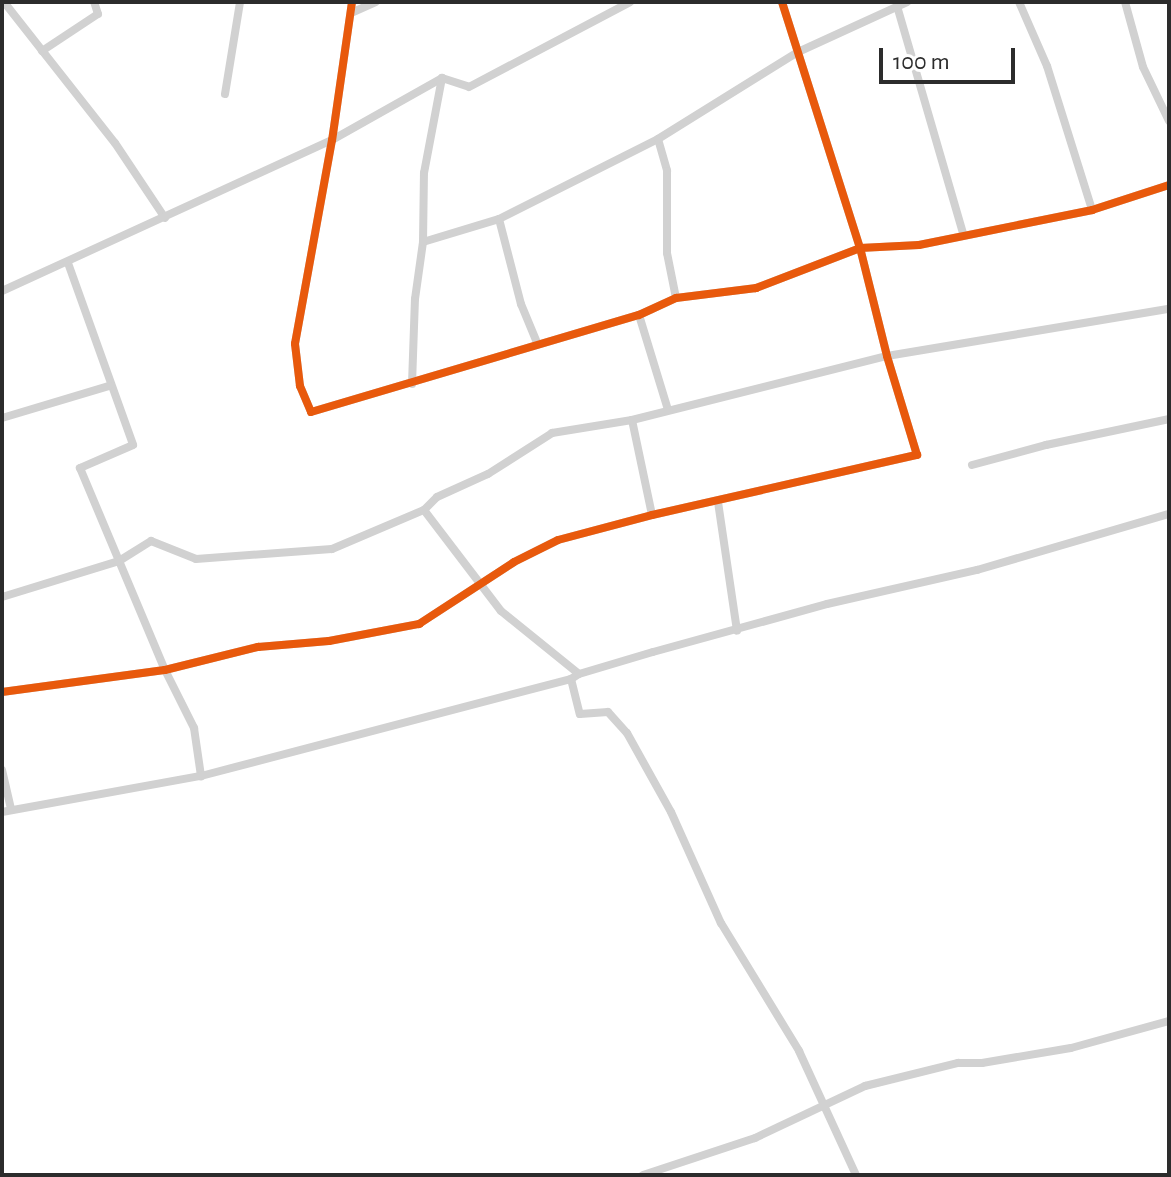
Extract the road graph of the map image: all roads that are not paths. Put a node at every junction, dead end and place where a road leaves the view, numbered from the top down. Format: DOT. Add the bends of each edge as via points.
graph roads {
  1 [pos="4,2"];
  2 [pos="94,2"];
  3 [pos="240,2"];
  4 [pos="352,2"];
  5 [pos="376,2"];
  6 [pos="630,2"];
  7 [pos="782,2"];
  8 [pos="907,2"];
  9 [pos="1019,2"];
  10 [pos="1125,2"];
  11 [pos="897,6"];
  12 [pos="351,13"];
  13 [pos="42,51"];
  14 [pos="798,52"];
  15 [pos="442,78"];
  16 [pos="225,94"];
  17 [pos="1169,121"];
  18 [pos="658,139"];
  19 [pos="332,140"];
  20 [pos="1168,187"];
  21 [pos="1092,210"];
  22 [pos="165,218"];
  23 [pos="499,219"];
  24 [pos="963,233"];
  25 [pos="423,242"];
  26 [pos="860,248"];
  27 [pos="68,263"];
  28 [pos="2,291"];
  29 [pos="676,298"];
  30 [pos="1169,309"];
  31 [pos="639,315"];
  32 [pos="538,345"];
  33 [pos="887,356"];
  34 [pos="412,384"];
  35 [pos="109,386"];
  36 [pos="668,410"];
  37 [pos="2,418"];
  38 [pos="1169,419"];
  39 [pos="632,420"];
  40 [pos="972,465"];
  41 [pos="718,502"];
  42 [pos="424,510"];
  43 [pos="1169,514"];
  44 [pos="652,515"];
  45 [pos="119,561"];
  46 [pos="482,585"];
  47 [pos="2,597"];
  48 [pos="737,631"];
  49 [pos="165,670"];
  50 [pos="575,677"];
  51 [pos="2,692"];
  52 [pos="2,770"];
  53 [pos="201,776"];
  54 [pos="7,810"];
  55 [pos="1169,1021"];
  56 [pos="827,1106"];
  57 [pos="643,1175"];
  58 [pos="856,1175"];
  1 -- 13 [label="street"];
  2 -- 13 [label="street" via="98,14"];
  3 -- 16 [label="street"];
  4 -- 12 [label="street"];
  5 -- 12 [label="street"];
  6 -- 15 [label="street" via="469,87"];
  7 -- 14 [label="street"];
  8 -- 11 [label="street"];
  9 -- 21 [label="street" via="1047,66"];
  10 -- 17 [label="street" via="1143,67"];
  11 -- 14 [label="street"];
  11 -- 24 [label="street"];
  12 -- 19 [label="street"];
  13 -- 22 [label="street" via="115,143"];
  14 -- 18 [label="street"];
  14 -- 26 [label="street"];
  15 -- 19 [label="street"];
  15 -- 25 [label="street" via="424,173"];
  18 -- 23 [label="street"];
  18 -- 29 [label="street" via="667,171 667,253"];
  19 -- 22 [label="street"];
  19 -- 34 [label="street" via="295,344 300,386 311,412"];
  20 -- 21 [label="street"];
  21 -- 24 [label="street"];
  22 -- 27 [label="street"];
  23 -- 25 [label="street"];
  23 -- 32 [label="street" via="521,304"];
  24 -- 26 [label="street" via="919,245"];
  25 -- 34 [label="street"];
  26 -- 29 [label="street" via="756,288"];
  26 -- 33 [label="street"];
  27 -- 28 [label="street"];
  27 -- 35 [label="street"];
  29 -- 31 [label="street"];
  30 -- 33 [label="street"];
  31 -- 32 [label="street"];
  31 -- 36 [label="street"];
  32 -- 34 [label="street"];
  33 -- 36 [label="street"];
  33 -- 41 [label="street" via="917,455"];
  35 -- 37 [label="street"];
  35 -- 45 [label="street" via="133,445 80,468"];
  36 -- 39 [label="street"];
  38 -- 40 [label="street"];
  39 -- 42 [label="street" via="552,433 488,474 437,497"];
  39 -- 44 [label="street"];
  41 -- 44 [label="street"];
  41 -- 48 [label="street"];
  42 -- 45 [label="street" via="332,549 196,559 151,541"];
  42 -- 46 [label="street"];
  43 -- 48 [label="street"];
  44 -- 46 [label="street" via="558,540"];
  45 -- 47 [label="street"];
  45 -- 49 [label="street"];
  46 -- 49 [label="street" via="419,624 329,641 258,647"];
  46 -- 50 [label="street" via="501,611"];
  48 -- 50 [label="street"];
  49 -- 51 [label="street"];
  49 -- 53 [label="street" via="194,728"];
  50 -- 53 [label="street"];
  50 -- 56 [label="street" via="580,714 608,712 627,733 671,812 721,923 777,1010"];
  52 -- 54 [label="street"];
  53 -- 54 [label="street"];
  55 -- 56 [label="street" via="1071,1048 958,1063 865,1086"];
  56 -- 57 [label="street" via="730,1148"];
  56 -- 58 [label="street"];
}
